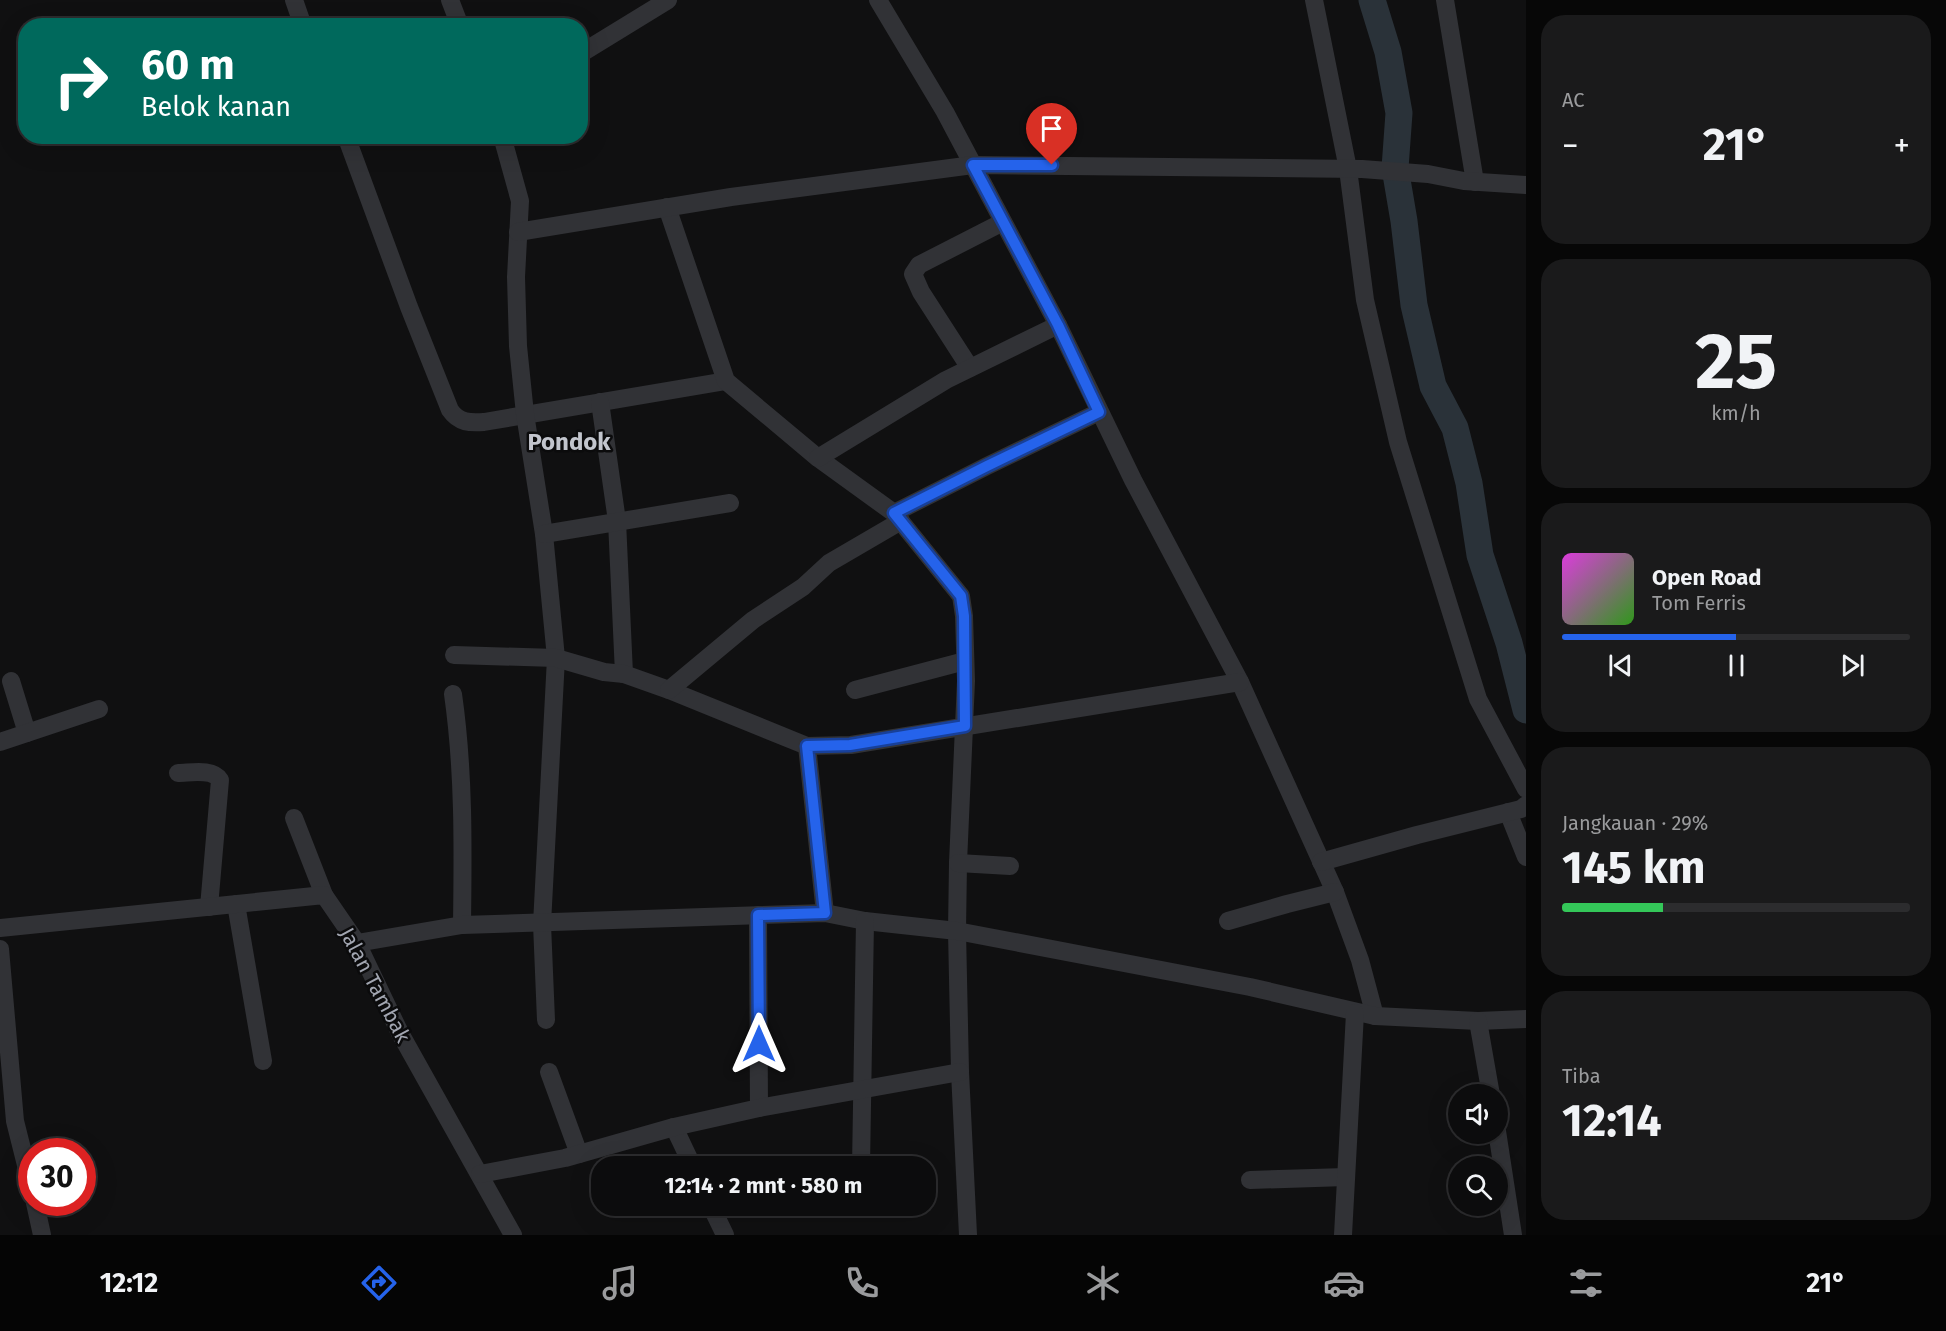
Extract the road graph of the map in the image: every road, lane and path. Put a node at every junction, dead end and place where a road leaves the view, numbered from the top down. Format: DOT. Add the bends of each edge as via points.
graph roads {
  1 [pos="294,0"];
  2 [pos="450,0"];
  3 [pos="668,0"];
  4 [pos="878,0"];
  5 [pos="1314,0"];
  6 [pos="1445,0"];
  7 [pos="300,18"];
  8 [pos="457,18"];
  9 [pos="588,49"];
  10 [pos="349,144"];
  11 [pos="504,144"];
  12 [pos="973,165"];
  13 [pos="1355,169"];
  14 [pos="1475,182"];
  15 [pos="1526,185"];
  16 [pos="667,207"];
  17 [pos="1003,222"];
  18 [pos="518,232"];
  19 [pos="1058,325"];
  20 [pos="970,368"];
  21 [pos="726,381"];
  22 [pos="600,402"];
  23 [pos="1099,412"];
  24 [pos="525,414"];
  25 [pos="824,454"];
  26 [pos="730,503"];
  27 [pos="901,512"];
  28 [pos="617,521"];
  29 [pos="544,534"];
  30 [pos="454,655"];
  31 [pos="556,658"];
  32 [pos="965,661"];
  33 [pos="624,674"];
  34 [pos="11,681"];
  35 [pos="1240,682"];
  36 [pos="669,690"];
  37 [pos="855,690"];
  38 [pos="453,694"];
  39 [pos="99,710"];
  40 [pos="965,726"];
  41 [pos="27,733"];
  42 [pos="0,742"];
  43 [pos="807,746"];
  44 [pos="178,773"];
  45 [pos="1526,789"];
  46 [pos="1526,806"];
  47 [pos="1508,812"];
  48 [pos="294,818"];
  49 [pos="1526,857"];
  50 [pos="1321,862"];
  51 [pos="958,863"];
  52 [pos="1010,866"];
  53 [pos="1335,892"];
  54 [pos="324,894"];
  55 [pos="236,904"];
  56 [pos="209,907"];
  57 [pos="825,913"];
  58 [pos="758,915"];
  59 [pos="865,921"];
  60 [pos="1228,921"];
  61 [pos="542,924"];
  62 [pos="462,925"];
  63 [pos="0,928"];
  64 [pos="957,931"];
  65 [pos="357,943"];
  66 [pos="0,949"];
  67 [pos="1354,1013"];
  68 [pos="1375,1016"];
  69 [pos="1526,1019"];
  70 [pos="546,1020"];
  71 [pos="1478,1021"];
  72 [pos="263,1061"];
  73 [pos="549,1072"];
  74 [pos="960,1072"];
  75 [pos="1489,1084"];
  76 [pos="861,1089"];
  77 [pos="759,1108"];
  78 [pos="8,1122"];
  79 [pos="674,1127"];
  80 [pos="1499,1144"];
  81 [pos="18,1150"];
  82 [pos="579,1154"];
  83 [pos="688,1156"];
  84 [pos="861,1156"];
  85 [pos="480,1174"];
  86 [pos="1346,1177"];
  87 [pos="1250,1180"];
  88 [pos="38,1216"];
  89 [pos="716,1216"];
  90 [pos="42,1235"];
  91 [pos="513,1235"];
  92 [pos="725,1235"];
  93 [pos="968,1235"];
  94 [pos="1344,1235"];
  95 [pos="1513,1235"];
  1 -- 7 [label="street"];
  2 -- 8 [label="street"];
  3 -- 9 [label="street"];
  4 -- 12 [label="street"];
  5 -- 13 [label="street"];
  6 -- 14 [label="street"];
  10 -- 24 [label="street" via="454,417 472,423"];
  11 -- 18 [label="street" via="520,201"];
  12 -- 13 [label="street"];
  12 -- 16 [label="street"];
  12 -- 17 [label="street"];
  13 -- 14 [label="street"];
  13 -- 45 [label="street" via="1365,300 1398,442 1478,699"];
  14 -- 15 [label="street"];
  16 -- 18 [label="street"];
  16 -- 21 [label="street"];
  17 -- 19 [label="street"];
  17 -- 20 [label="street" via="919,265 913,274"];
  18 -- 24 [label="street" via="516,312"];
  19 -- 20 [label="street"];
  19 -- 23 [label="street"];
  20 -- 25 [label="street"];
  21 -- 22 [label="street"];
  21 -- 25 [label="street"];
  22 -- 24 [label="street"];
  22 -- 28 [label="street"];
  23 -- 27 [label="street"];
  23 -- 35 [label="street"];
  24 -- 29 [label="street"];
  25 -- 27 [label="street"];
  26 -- 28 [label="street"];
  27 -- 32 [label="street" via="961,596"];
  27 -- 36 [label="street" via="753,620"];
  28 -- 29 [label="street"];
  28 -- 33 [label="street"];
  29 -- 31 [label="street"];
  30 -- 31 [label="street"];
  31 -- 33 [label="street"];
  31 -- 61 [label="street"];
  32 -- 37 [label="street"];
  32 -- 40 [label="street"];
  33 -- 36 [label="street"];
  34 -- 41 [label="street"];
  35 -- 40 [label="street"];
  35 -- 50 [label="street"];
  36 -- 43 [label="street"];
  38 -- 62 [label="street" via="460,746"];
  39 -- 41 [label="street"];
  40 -- 43 [label="street" via="850,745"];
  40 -- 51 [label="street"];
  41 -- 42 [label="street"];
  43 -- 57 [label="street"];
  44 -- 56 [label="street" via="216,774 220,780"];
  46 -- 47 [label="street"];
  47 -- 49 [label="street"];
  47 -- 50 [label="street"];
  48 -- 54 [label="street, Jalan Tambak"];
  50 -- 53 [label="street"];
  51 -- 52 [label="street"];
  51 -- 64 [label="street"];
  53 -- 60 [label="street"];
  53 -- 68 [label="street"];
  54 -- 55 [label="street"];
  54 -- 65 [label="street, Jalan Tambak"];
  55 -- 56 [label="street"];
  55 -- 72 [label="street"];
  56 -- 63 [label="street"];
  57 -- 58 [label="street"];
  57 -- 59 [label="street"];
  58 -- 61 [label="street"];
  58 -- 77 [label="street"];
  59 -- 64 [label="street"];
  59 -- 76 [label="street"];
  61 -- 62 [label="street"];
  61 -- 70 [label="street"];
  62 -- 65 [label="street"];
  64 -- 67 [label="street" via="1250,987"];
  64 -- 74 [label="street"];
  65 -- 85 [label="street, Jalan Tambak" via="400,1033"];
  66 -- 78 [label="street"];
  67 -- 68 [label="street"];
  67 -- 86 [label="street"];
  68 -- 71 [label="street"];
  69 -- 71 [label="street"];
  71 -- 75 [label="street"];
  73 -- 82 [label="street"];
  74 -- 76 [label="street"];
  74 -- 93 [label="street"];
  76 -- 77 [label="street"];
  76 -- 84 [label="street"];
  77 -- 79 [label="street"];
  78 -- 81 [label="street"];
  79 -- 82 [label="street"];
  79 -- 83 [label="street"];
  80 -- 95 [label="street"];
  82 -- 85 [label="street"];
  85 -- 91 [label="street, Jalan Tambak"];
  86 -- 87 [label="street"];
  86 -- 94 [label="street"];
  88 -- 90 [label="street"];
  89 -- 92 [label="street"];
}
